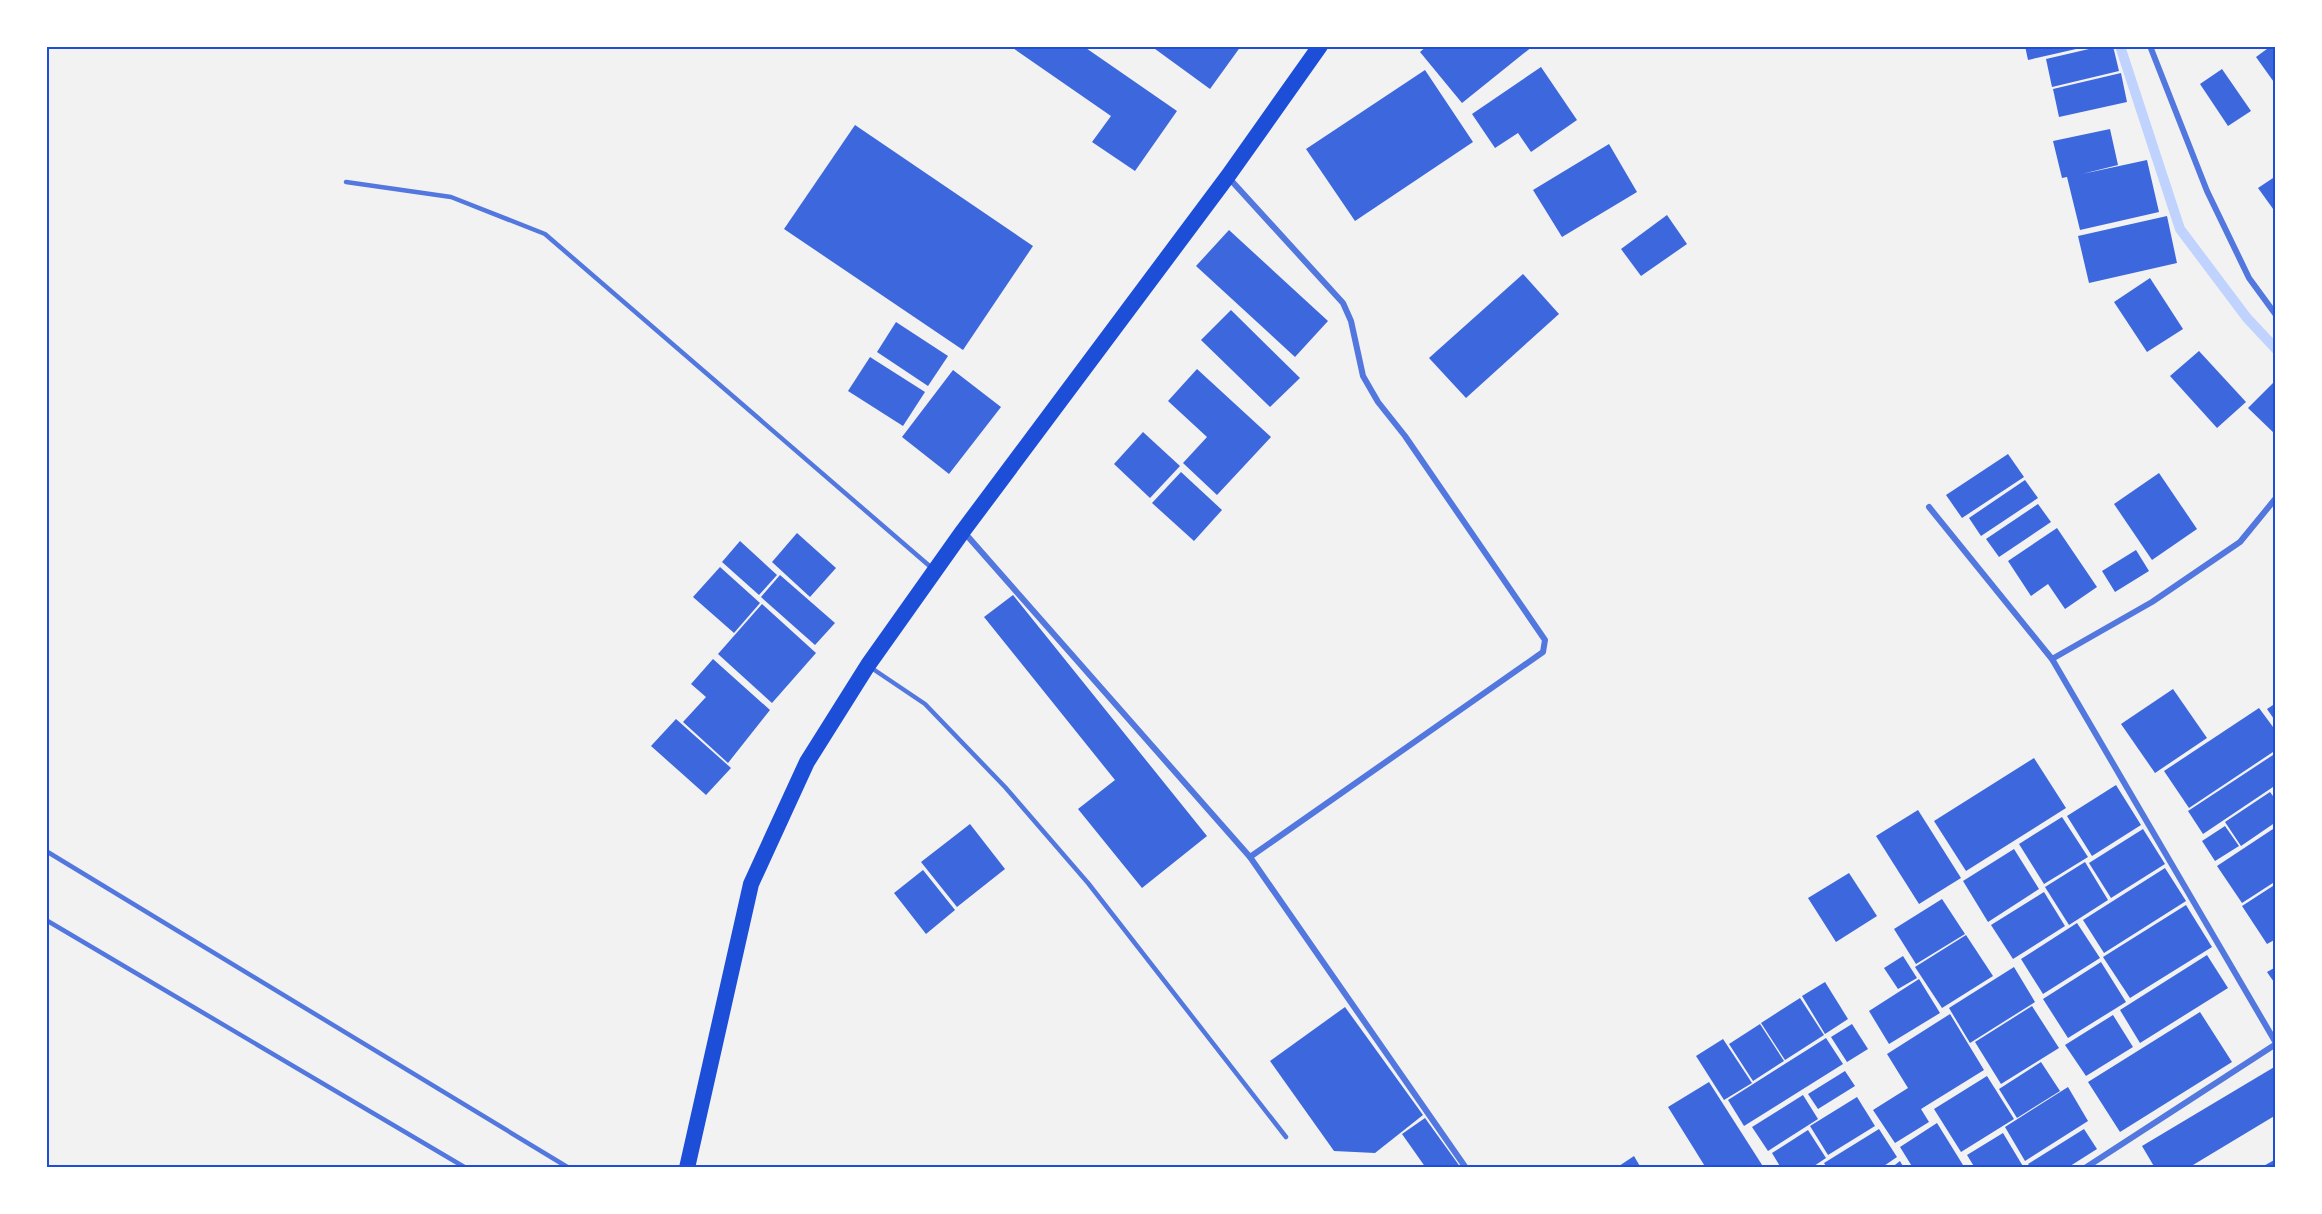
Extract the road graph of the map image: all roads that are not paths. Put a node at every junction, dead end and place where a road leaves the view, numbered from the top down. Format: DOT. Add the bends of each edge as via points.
graph roads {
  1 [pos="1320,46"];
  2 [pos="2150,46"];
  3 [pos="1228,177"];
  4 [pos="346,182"];
  5 [pos="2276,315"];
  6 [pos="2276,498"];
  7 [pos="1929,507"];
  8 [pos="963,531"];
  9 [pos="935,571"];
  10 [pos="2052,659"];
  11 [pos="868,665"];
  12 [pos="46,851"];
  13 [pos="1250,857"];
  14 [pos="46,920"];
  15 [pos="2276,1043"];
  16 [pos="1286,1137"];
  17 [pos="466,1167"];
  18 [pos="569,1167"];
  19 [pos="687,1167"];
  20 [pos="1466,1167"];
  21 [pos="2085,1167"];
  1 -- 3 [label="highway"];
  2 -- 5 [label="street" via="2207,191 2249,278"];
  3 -- 8 [label="highway"];
  3 -- 13 [label="street" via="1343,303 1363,376 1378,402 1545,640 1543,652"];
  4 -- 9 [label="lane" via="451,197 545,234"];
  6 -- 10 [label="street" via="2240,542 2152,602"];
  7 -- 10 [label="street"];
  8 -- 9 [label="highway"];
  8 -- 13 [label="street"];
  9 -- 11 [label="highway"];
  10 -- 15 [label="street"];
  11 -- 16 [label="lane" via="925,704 1005,787 1088,883"];
  11 -- 19 [label="highway" via="807,762 751,884"];
  12 -- 18 [label="lane"];
  13 -- 20 [label="street"];
  14 -- 17 [label="lane"];
  15 -- 21 [label="street"];
}
